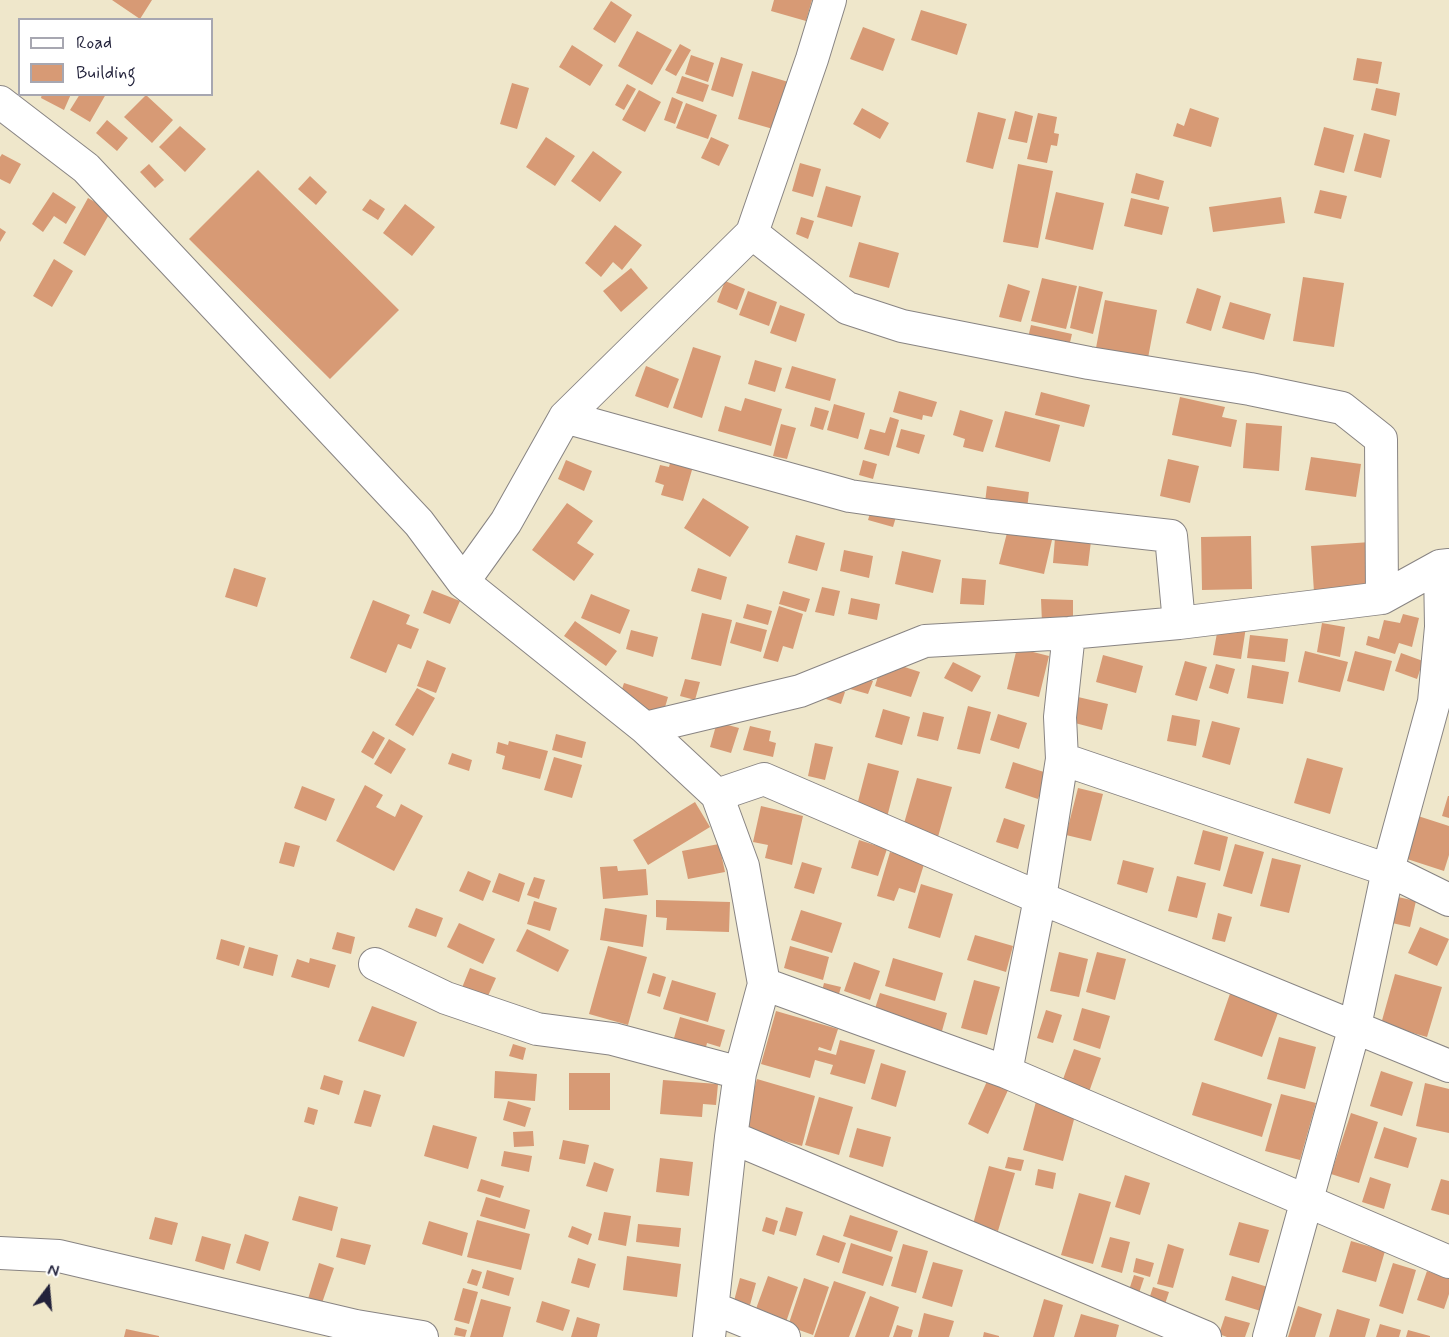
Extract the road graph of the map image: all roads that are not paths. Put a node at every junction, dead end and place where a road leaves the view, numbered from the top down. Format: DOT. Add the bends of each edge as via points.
graph roads {
  1 [pos="830,0"];
  2 [pos="0,102"];
  3 [pos="752,233"];
  4 [pos="565,417"];
  5 [pos="1444,565"];
  6 [pos="463,582"];
  7 [pos="1382,598"];
  8 [pos="1179,623"];
  9 [pos="1445,629"];
  10 [pos="1069,633"];
  11 [pos="645,728"];
  12 [pos="1062,759"];
  13 [pos="717,795"];
  14 [pos="1388,870"];
  15 [pos="1040,898"];
  16 [pos="1449,900"];
  17 [pos="375,964"];
  18 [pos="764,984"];
  19 [pos="1355,1026"];
  20 [pos="1449,1066"];
  21 [pos="1006,1072"];
  22 [pos="740,1073"];
  23 [pos="731,1137"];
  24 [pos="1306,1203"];
  25 [pos="0,1253"];
  26 [pos="1449,1263"];
  27 [pos="711,1322"];
  28 [pos="422,1337"];
  29 [pos="784,1337"];
  30 [pos="1205,1337"];
  31 [pos="1269,1337"];
  1 -- 3 [label="street"];
  2 -- 6 [label="street" via="86,168 419,523"];
  3 -- 4 [label="street"];
  3 -- 7 [label="street" via="847,308 902,326 1342,408 1381,439"];
  4 -- 6 [label="street" via="506,522"];
  4 -- 8 [label="street" via="850,495 1171,536"];
  5 -- 7 [label="street"];
  5 -- 9 [label="street"];
  6 -- 11 [label="street"];
  7 -- 8 [label="street"];
  8 -- 10 [label="street"];
  9 -- 14 [label="street" via="1434,702"];
  10 -- 11 [label="street" via="925,641 800,692"];
  10 -- 12 [label="street" via="1060,717"];
  11 -- 13 [label="street"];
  12 -- 14 [label="street"];
  12 -- 15 [label="street"];
  13 -- 15 [label="street" via="764,779"];
  13 -- 18 [label="street" via="743,866"];
  14 -- 16 [label="street"];
  14 -- 19 [label="street"];
  15 -- 19 [label="street"];
  15 -- 21 [label="street"];
  17 -- 22 [label="street" via="446,998 537,1029 613,1039"];
  18 -- 21 [label="street"];
  18 -- 22 [label="street"];
  19 -- 20 [label="street"];
  19 -- 24 [label="street"];
  21 -- 24 [label="street"];
  22 -- 23 [label="street"];
  23 -- 27 [label="street"];
  23 -- 30 [label="street"];
  24 -- 26 [label="street"];
  24 -- 31 [label="street"];
  25 -- 28 [label="street" via="59,1256 356,1326"];
  27 -- 29 [label="street"];
}
